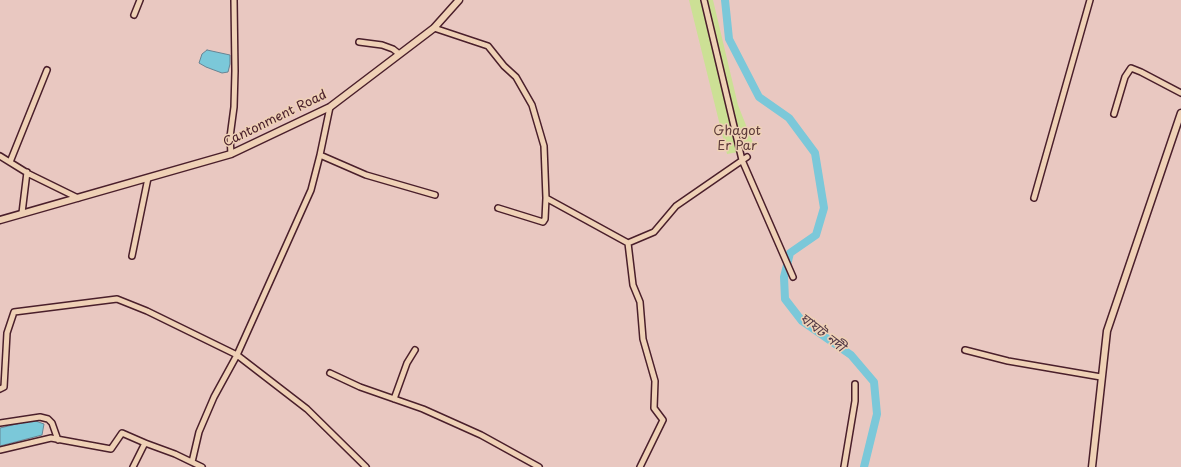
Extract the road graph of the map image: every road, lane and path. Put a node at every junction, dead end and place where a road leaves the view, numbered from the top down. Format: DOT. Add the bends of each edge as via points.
graph roads {
  1 [pos="140,0"];
  2 [pos="234,0"];
  3 [pos="459,0"];
  4 [pos="704,0"];
  5 [pos="1090,0"];
  6 [pos="134,15"];
  7 [pos="434,28"];
  8 [pos="359,42"];
  9 [pos="398,53"];
  10 [pos="47,70"];
  11 [pos="1181,93"];
  12 [pos="330,107"];
  13 [pos="1181,113"];
  14 [pos="1114,114"];
  15 [pos="231,154"];
  16 [pos="320,155"];
  17 [pos="0,156"];
  18 [pos="744,159"];
  19 [pos="10,162"];
  20 [pos="27,172"];
  21 [pos="148,178"];
  22 [pos="434,195"];
  23 [pos="78,198"];
  24 [pos="546,198"];
  25 [pos="1034,198"];
  26 [pos="498,208"];
  27 [pos="22,213"];
  28 [pos="0,220"];
  29 [pos="628,243"];
  30 [pos="132,256"];
  31 [pos="793,277"];
  32 [pos="415,350"];
  33 [pos="965,350"];
  34 [pos="237,355"];
  35 [pos="330,373"];
  36 [pos="1101,377"];
  37 [pos="855,384"];
  38 [pos="0,389"];
  39 [pos="394,399"];
  40 [pos="0,423"];
  41 [pos="58,440"];
  42 [pos="145,443"];
  43 [pos="0,450"];
  44 [pos="192,462"];
  45 [pos="133,467"];
  46 [pos="202,467"];
  47 [pos="366,467"];
  48 [pos="539,467"];
  49 [pos="640,467"];
  50 [pos="844,467"];
  51 [pos="1092,467"];
  1 -- 6 [label="street"];
  2 -- 15 [label="street" via="235,71"];
  3 -- 7 [label="street, Cantonment Road"];
  4 -- 18 [label="street"];
  5 -- 25 [label="street"];
  7 -- 9 [label="street, Cantonment Road"];
  7 -- 24 [label="street" via="488,46 516,77 532,105 544,146"];
  8 -- 9 [label="street" via="382,45"];
  9 -- 12 [label="street, Cantonment Road"];
  10 -- 19 [label="street"];
  11 -- 14 [label="street" via="1131,68"];
  12 -- 15 [label="street, Cantonment Road"];
  12 -- 16 [label="street"];
  13 -- 36 [label="street" via="1106,331"];
  15 -- 21 [label="street, Cantonment Road"];
  16 -- 22 [label="street" via="366,175"];
  16 -- 34 [label="street" via="311,190"];
  17 -- 19 [label="street"];
  18 -- 29 [label="street" via="676,206 654,232"];
  18 -- 31 [label="street"];
  19 -- 20 [label="street"];
  20 -- 23 [label="street"];
  20 -- 27 [label="street"];
  21 -- 23 [label="street, Cantonment Road"];
  21 -- 30 [label="street"];
  23 -- 27 [label="street, Cantonment Road"];
  24 -- 26 [label="street" via="543,222"];
  24 -- 29 [label="street"];
  27 -- 28 [label="street, Cantonment Road"];
  29 -- 49 [label="street" via="633,286 640,302 643,339 656,381 654,408 663,420"];
  32 -- 39 [label="street"];
  33 -- 36 [label="street" via="1008,361"];
  34 -- 38 [label="street" via="117,299 14,312 7,333 4,387"];
  34 -- 44 [label="street" via="214,397 199,432"];
  34 -- 47 [label="street" via="307,409"];
  35 -- 39 [label="street" via="360,388"];
  36 -- 51 [label="street"];
  37 -- 50 [label="street" via="855,401"];
  39 -- 48 [label="street" via="481,435"];
  40 -- 41 [label="street" via="25,418 44,418 52,423"];
  41 -- 42 [label="street" via="111,449 122,433"];
  41 -- 43 [label="street" via="51,438"];
  42 -- 44 [label="street"];
  42 -- 45 [label="street"];
  44 -- 46 [label="street"];
}
